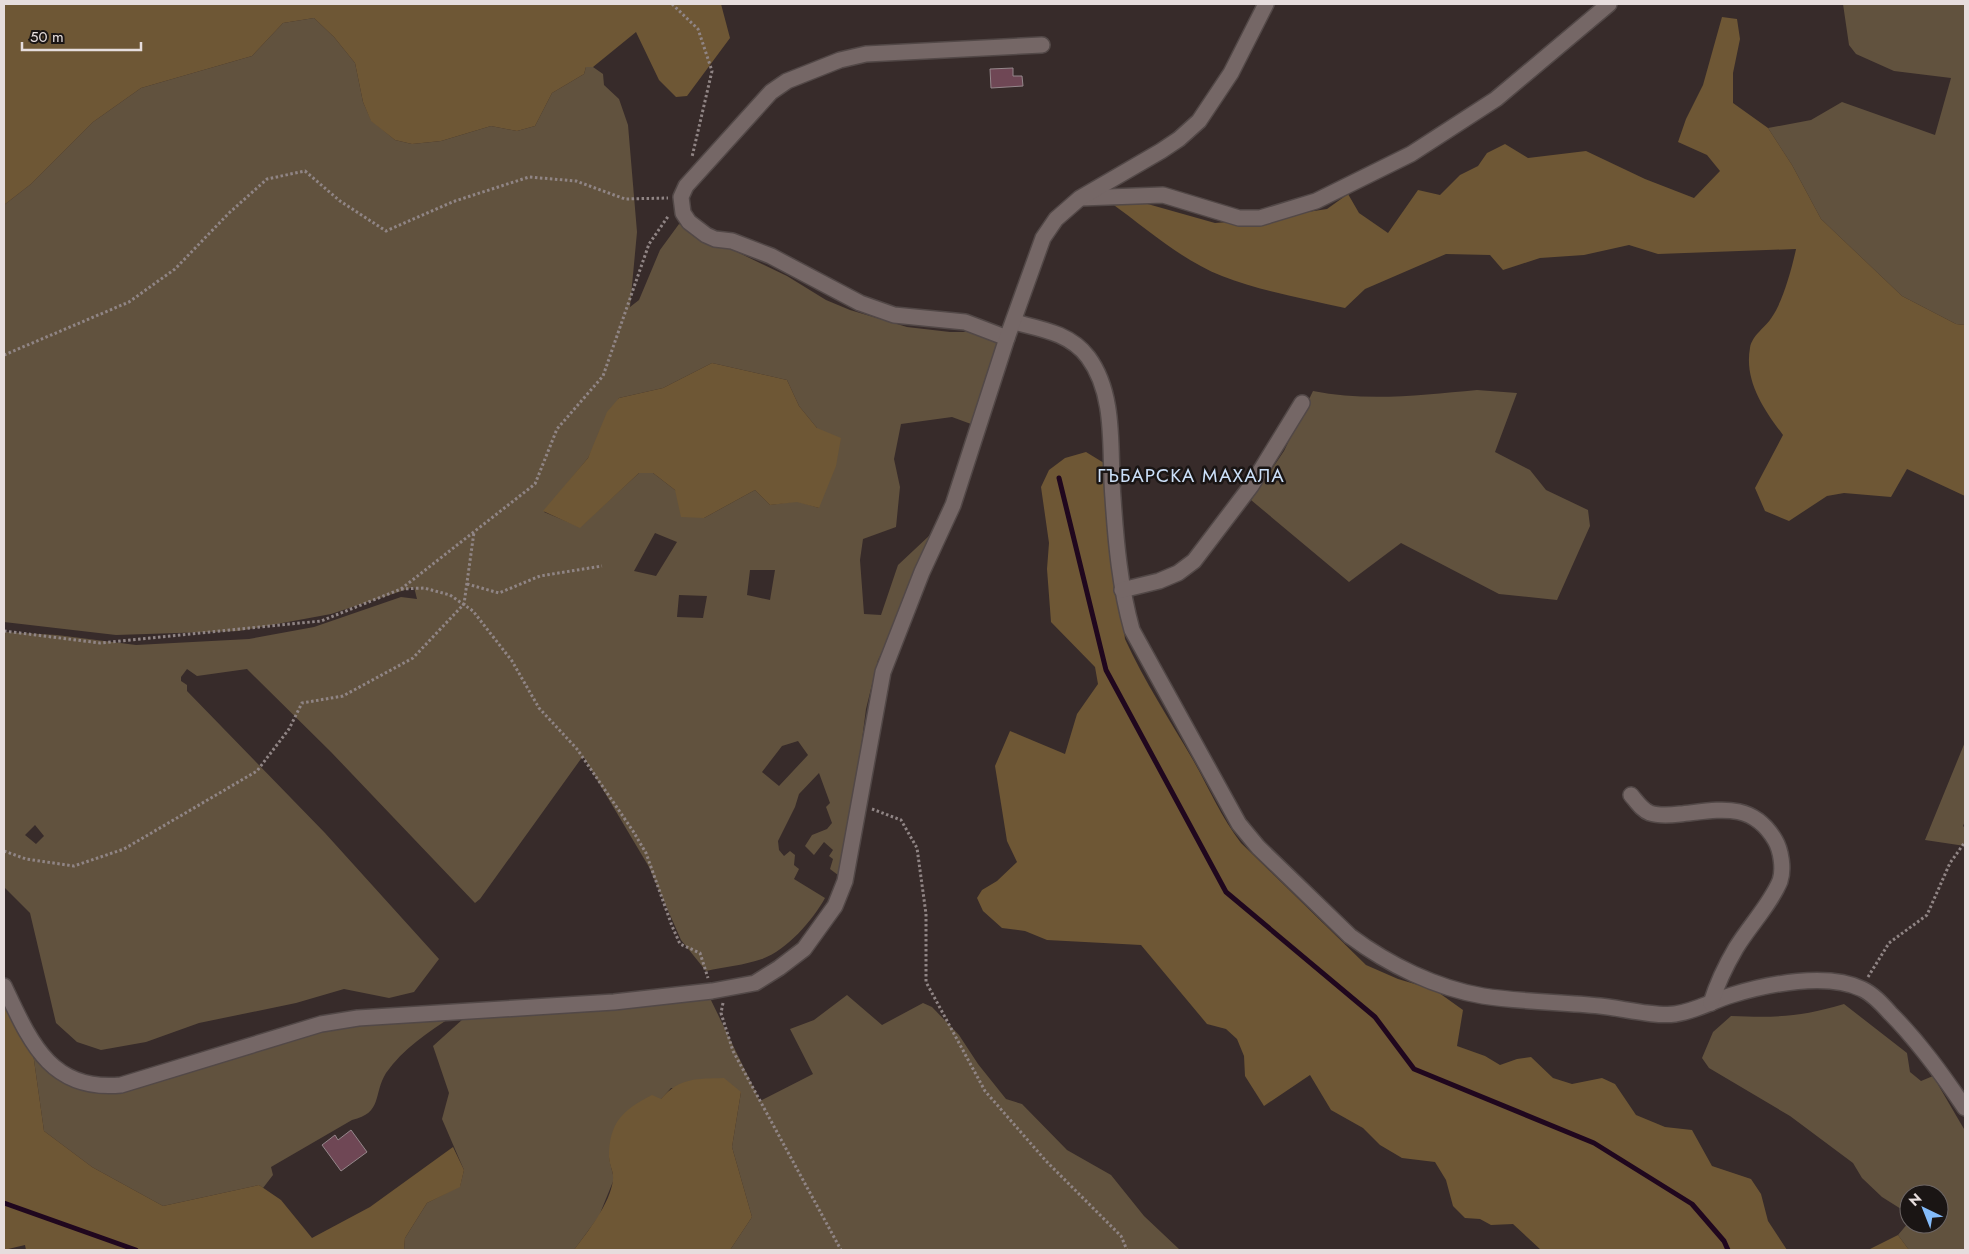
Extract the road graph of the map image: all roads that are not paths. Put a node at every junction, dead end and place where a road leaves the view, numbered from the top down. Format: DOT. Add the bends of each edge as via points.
graph roads {
  1 [pos="1266,4"];
  2 [pos="1609,4"];
  3 [pos="1042,46"];
  4 [pos="1080,198"];
  5 [pos="1014,322"];
  6 [pos="1007,338"];
  7 [pos="1302,402"];
  8 [pos="1122,590"];
  9 [pos="1631,795"];
  10 [pos="4,986"];
  11 [pos="1711,1003"];
  12 [pos="1965,1108"];
  1 -- 4 [label="street" via="1231,73 1199,121 1161,151"];
  2 -- 4 [label="street" via="1496,99 1411,154 1316,201 1260,218 1239,218 1163,195"];
  3 -- 6 [label="street" via="866,54 840,60 787,81 771,92 725,141 686,186 681,197 683,213 706,235 732,240 771,256 860,303 894,315 965,322"];
  4 -- 5 [label="street" via="1056,220 1043,238"];
  5 -- 6 [label="street"];
  5 -- 8 [label="street" via="1060,334 1088,357 1099,377 1109,416"];
  6 -- 10 [label="street" via="953,505 922,572 883,672 845,881 835,906 820,928 804,949 779,968 755,982 719,990 614,1002 358,1018 322,1024 121,1085 101,1087 72,1080 50,1066 28,1038"];
  7 -- 8 [label="street" via="1251,486 1194,561 1159,581"];
  8 -- 11 [label="street" via="1132,630 1239,824 1258,847 1366,948 1419,977 1484,996 1672,1014 1693,1011"];
  9 -- 11 [label="street" via="1642,809 1651,814 1742,811 1754,817 1771,834 1778,847 1781,879 1736,947"];
  11 -- 12 [label="street" via="1779,984 1816,981 1844,983 1862,989 1912,1035"];
}
